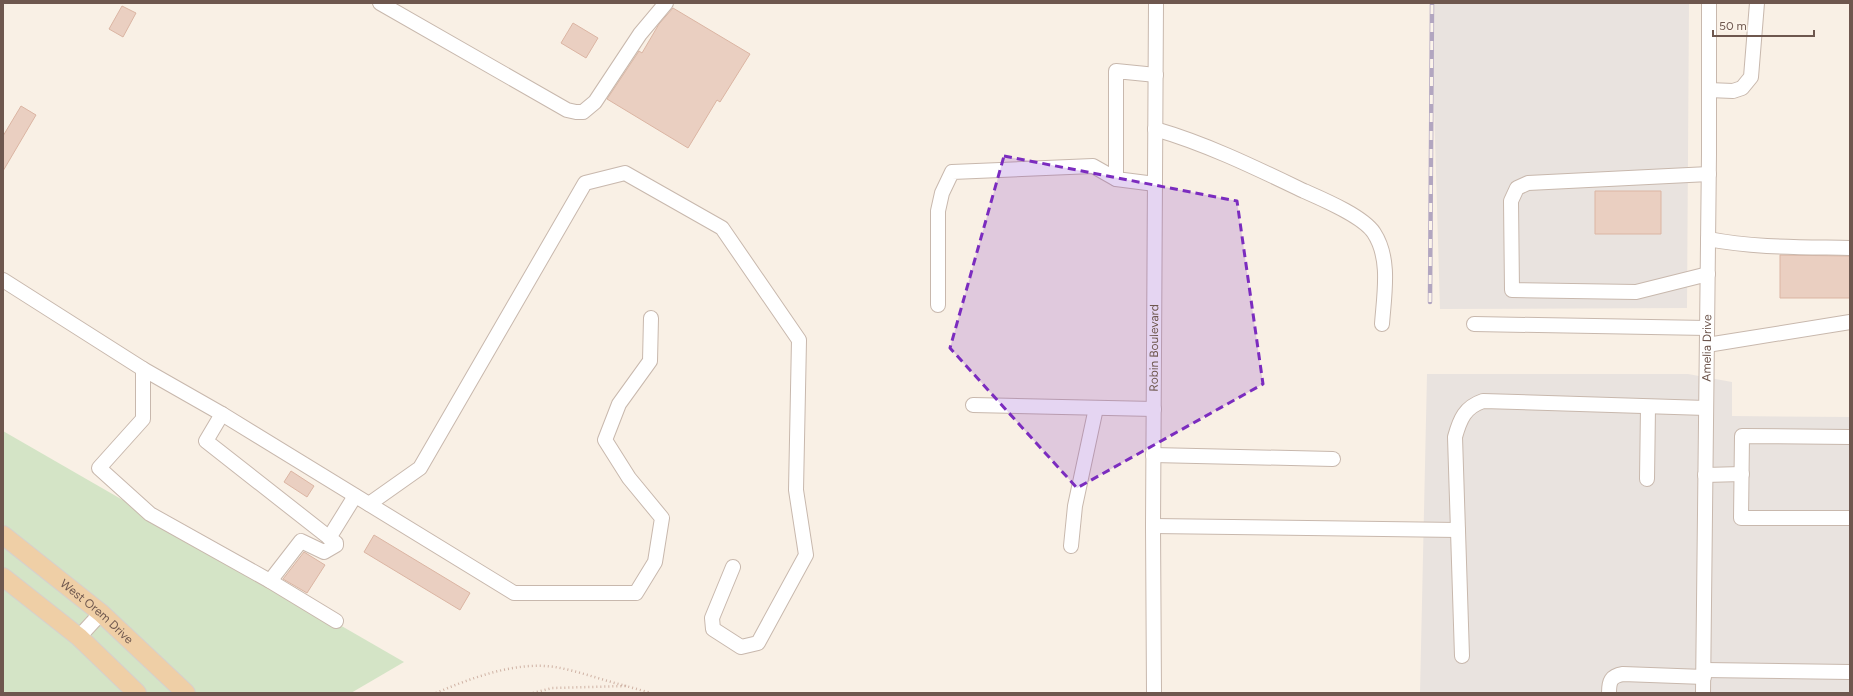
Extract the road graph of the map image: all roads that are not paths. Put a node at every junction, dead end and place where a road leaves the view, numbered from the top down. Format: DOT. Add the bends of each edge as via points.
graph roads {
  1 [pos="380,3"];
  2 [pos="666,3"];
  3 [pos="1156,3"];
  4 [pos="1709,3"];
  5 [pos="1757,3"];
  6 [pos="1156,75"];
  7 [pos="1709,90"];
  8 [pos="1155,129"];
  9 [pos="1709,174"];
  10 [pos="1116,179"];
  11 [pos="1155,184"];
  12 [pos="1708,239"];
  13 [pos="1850,248"];
  14 [pos="1708,274"];
  15 [pos="3,280"];
  16 [pos="938,305"];
  17 [pos="651,318"];
  18 [pos="1850,322"];
  19 [pos="1382,324"];
  20 [pos="1474,324"];
  21 [pos="1707,328"];
  22 [pos="1707,345"];
  23 [pos="143,369"];
  24 [pos="973,405"];
  25 [pos="1648,407"];
  26 [pos="1096,408"];
  27 [pos="1706,408"];
  28 [pos="1154,409"];
  29 [pos="222,414"];
  30 [pos="1850,437"];
  31 [pos="1153,455"];
  32 [pos="1333,459"];
  33 [pos="1742,474"];
  34 [pos="1705,475"];
  35 [pos="1647,479"];
  36 [pos="355,496"];
  37 [pos="369,504"];
  38 [pos="1850,518"];
  39 [pos="1153,526"];
  40 [pos="1458,530"];
  41 [pos="3,535"];
  42 [pos="329,538"];
  43 [pos="1071,546"];
  44 [pos="733,567"];
  45 [pos="3,578"];
  46 [pos="270,581"];
  47 [pos="101,613"];
  48 [pos="336,621"];
  49 [pos="79,637"];
  50 [pos="1462,656"];
  51 [pos="1850,672"];
  52 [pos="1704,674"];
  53 [pos="137,693"];
  54 [pos="186,693"];
  55 [pos="1154,693"];
  56 [pos="1609,693"];
  57 [pos="1703,693"];
  1 -- 2 [label="street" via="567,110 583,112 595,102 640,34"];
  3 -- 6 [label="street, Robin Boulevard"];
  4 -- 7 [label="street, Amelia Drive"];
  5 -- 7 [label="street" via="1752,76 1742,88 1733,91"];
  6 -- 8 [label="street, Robin Boulevard"];
  6 -- 10 [label="street" via="1116,71"];
  7 -- 9 [label="street, Amelia Drive"];
  8 -- 11 [label="street, Robin Boulevard"];
  8 -- 19 [label="street" via="1255,168 1328,202 1369,227 1381,247 1385,264"];
  9 -- 12 [label="street, Amelia Drive"];
  9 -- 14 [label="street" via="1528,183 1517,188 1511,201 1512,290 1636,292"];
  10 -- 11 [label="street"];
  10 -- 16 [label="street" via="1093,166 952,172 942,193 938,211"];
  11 -- 28 [label="street, Robin Boulevard"];
  12 -- 13 [label="street" via="1764,246"];
  12 -- 14 [label="street, Amelia Drive"];
  14 -- 21 [label="street, Amelia Drive"];
  15 -- 23 [label="street"];
  17 -- 37 [label="street" via="650,361 619,404 605,440 629,478 662,518 654,562 636,593 514,593"];
  18 -- 22 [label="street"];
  20 -- 21 [label="street"];
  21 -- 22 [label="street, Amelia Drive"];
  22 -- 27 [label="street, Amelia Drive"];
  23 -- 29 [label="street"];
  23 -- 46 [label="street" via="143,419 99,468 150,514"];
  24 -- 26 [label="street"];
  25 -- 27 [label="street"];
  25 -- 35 [label="street"];
  25 -- 40 [label="street" via="1483,402 1472,405 1458,424 1455,437"];
  26 -- 28 [label="street"];
  26 -- 43 [label="street" via="1075,506"];
  27 -- 34 [label="street, Amelia Drive"];
  28 -- 31 [label="street, Robin Boulevard"];
  29 -- 36 [label="street"];
  29 -- 42 [label="street" via="206,441"];
  30 -- 33 [label="street" via="1742,436"];
  31 -- 32 [label="street"];
  31 -- 39 [label="street, Robin Boulevard"];
  33 -- 34 [label="street"];
  33 -- 38 [label="street" via="1741,518"];
  34 -- 52 [label="street, Amelia Drive"];
  36 -- 37 [label="street"];
  36 -- 42 [label="street"];
  37 -- 44 [label="street" via="420,468 585,183 625,173 722,228 799,340 796,490 806,555 758,643 741,647 713,629 712,618"];
  39 -- 40 [label="street"];
  39 -- 55 [label="street, Robin Boulevard"];
  40 -- 50 [label="street"];
  41 -- 47 [label="main road, West Orem Drive"];
  42 -- 46 [label="street" via="336,544 325,552 301,541"];
  45 -- 49 [label="main road"];
  46 -- 48 [label="street"];
  47 -- 49 [label="street"];
  47 -- 54 [label="main road, West Orem Drive"];
  49 -- 53 [label="main road"];
  51 -- 52 [label="street"];
  52 -- 56 [label="street" via="1623,674 1614,676 1609,681"];
  52 -- 57 [label="street, Amelia Drive"];
}
